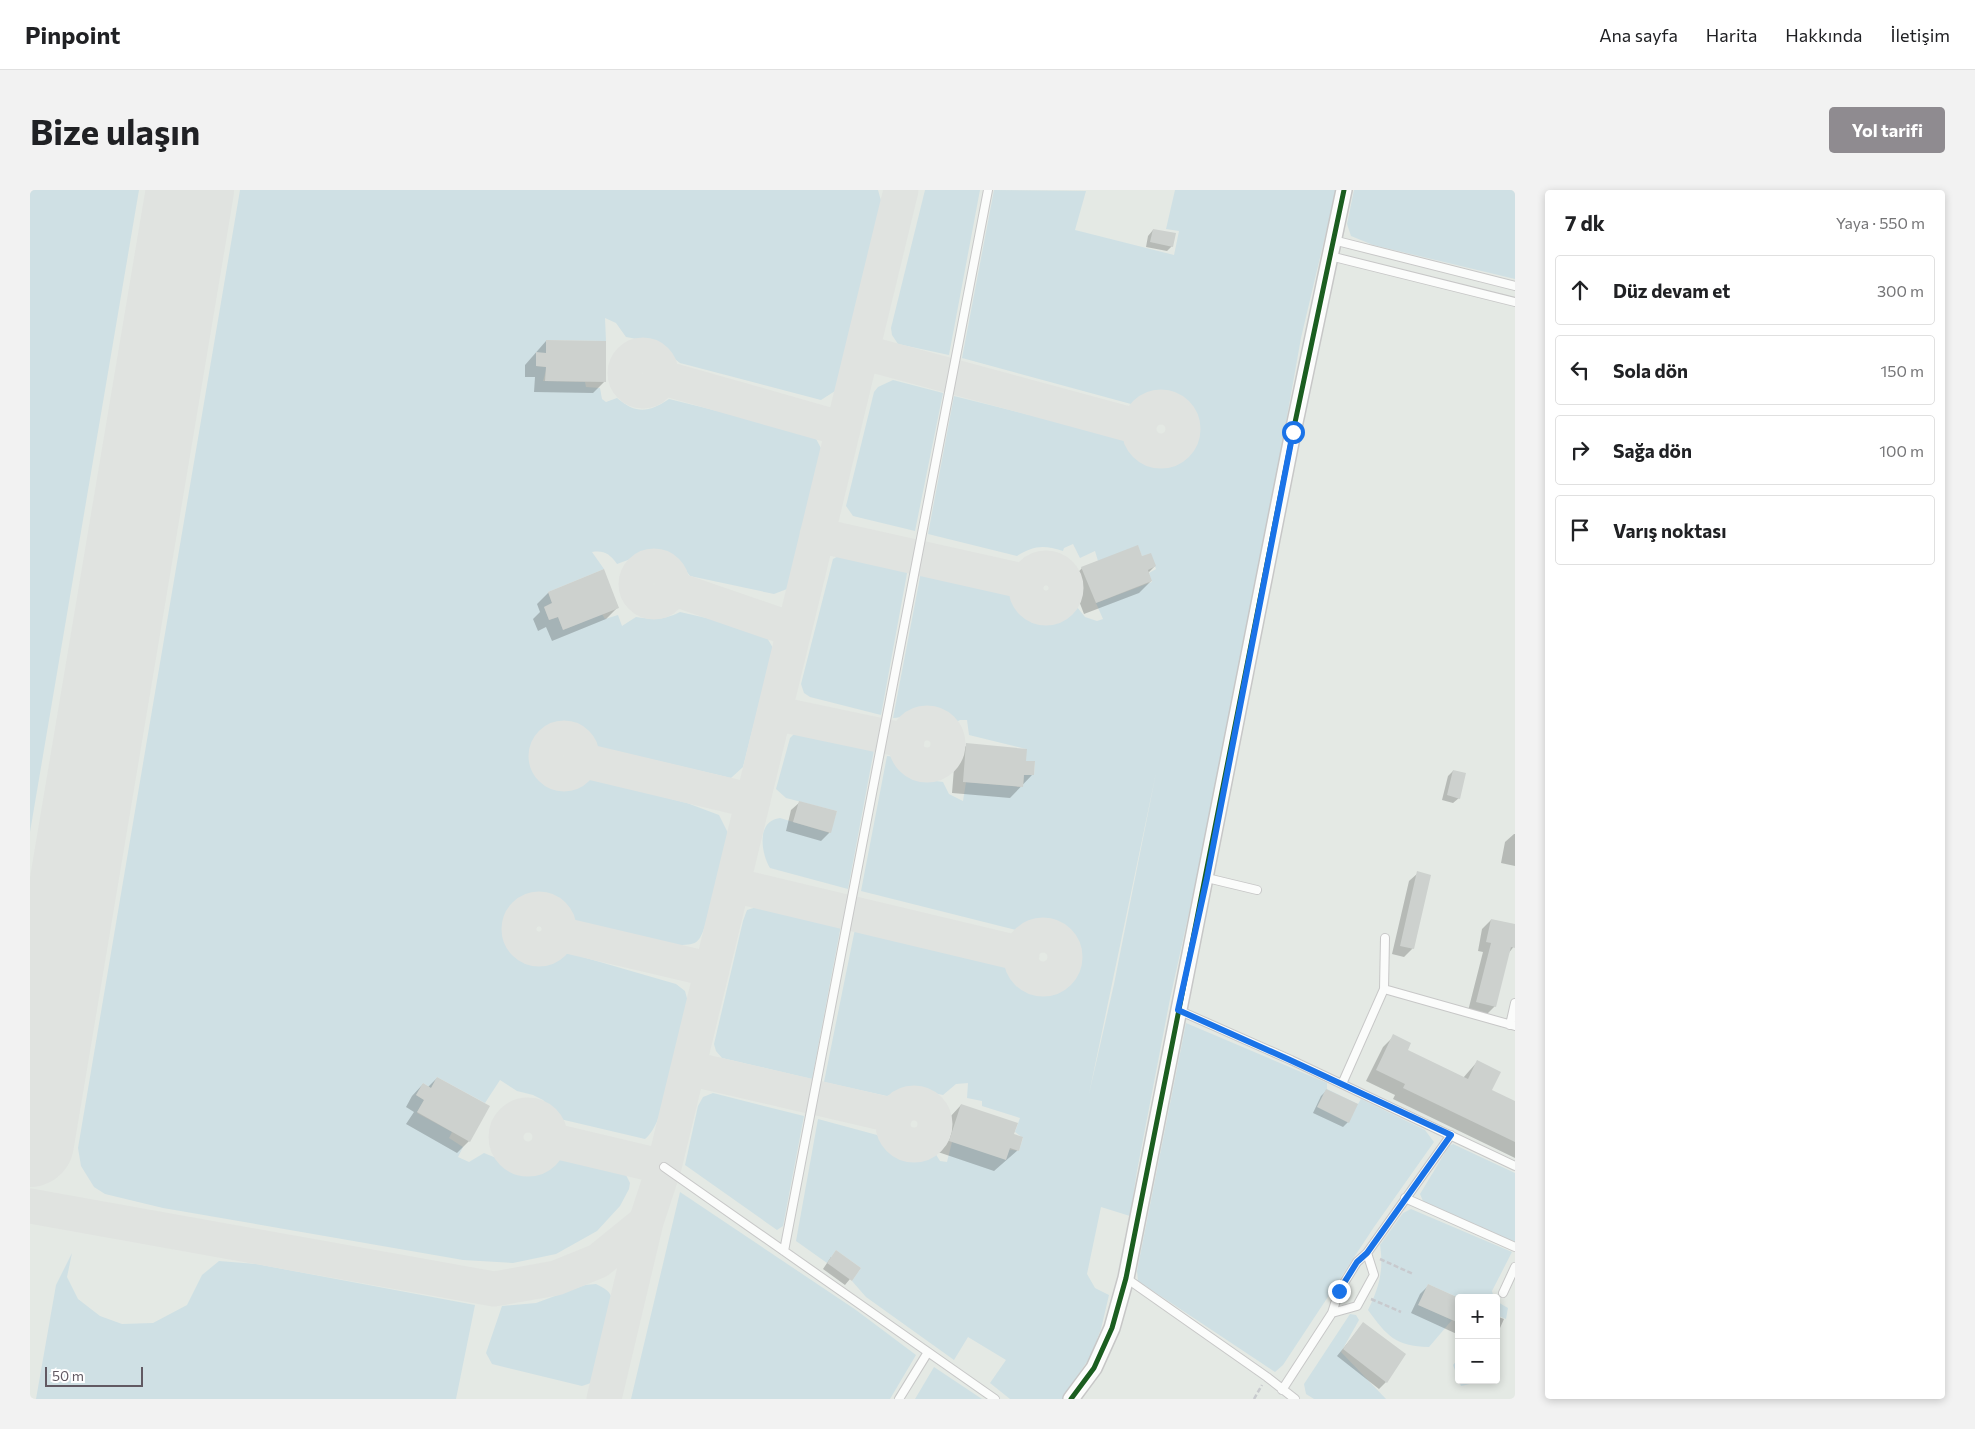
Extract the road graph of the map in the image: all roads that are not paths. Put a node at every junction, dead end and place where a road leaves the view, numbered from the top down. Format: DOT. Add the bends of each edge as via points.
graph roads {
  1 [pos="988,190"];
  2 [pos="1344,190"];
  3 [pos="1333,240"];
  4 [pos="1330,256"];
  5 [pos="1515,286"];
  6 [pos="1515,302"];
  7 [pos="1207,878"];
  8 [pos="1257,890"];
  9 [pos="1385,938"];
  10 [pos="1384,989"];
  11 [pos="1515,1003"];
  12 [pos="1178,1010"];
  13 [pos="1513,1025"];
  14 [pos="1342,1084"];
  15 [pos="1451,1135"];
  16 [pos="1515,1166"];
  17 [pos="664,1167"];
  18 [pos="1405,1198"];
  19 [pos="1515,1247"];
  20 [pos="784,1251"];
  21 [pos="1367,1253"];
  22 [pos="1515,1267"];
  23 [pos="1126,1278"];
  24 [pos="1503,1293"];
  25 [pos="1332,1313"];
  26 [pos="928,1352"];
  27 [pos="1282,1390"];
  28 [pos="899,1399"];
  29 [pos="995,1399"];
  30 [pos="1071,1399"];
  31 [pos="1295,1399"];
  1 -- 20 [label="lane"];
  2 -- 3 [label="street"];
  3 -- 4 [label="street"];
  3 -- 5 [label="lane"];
  4 -- 6 [label="lane"];
  4 -- 7 [label="street"];
  7 -- 8 [label="lane"];
  7 -- 12 [label="street"];
  9 -- 10 [label="lane"];
  10 -- 13 [label="lane"];
  10 -- 14 [label="lane"];
  11 -- 13 [label="lane"];
  12 -- 14 [label="lane"];
  12 -- 23 [label="street"];
  14 -- 15 [label="lane"];
  15 -- 16 [label="lane"];
  15 -- 18 [label="lane"];
  17 -- 20 [label="lane"];
  18 -- 19 [label="lane"];
  18 -- 21 [label="lane"];
  20 -- 26 [label="lane"];
  21 -- 25 [label="lane" via="1357,1262 1339,1291"];
  21 -- 25 [label="lane" via="1374,1275 1357,1306"];
  22 -- 24 [label="lane"];
  23 -- 27 [label="lane"];
  23 -- 30 [label="street" via="1112,1328 1094,1368"];
  25 -- 27 [label="lane"];
  26 -- 28 [label="lane"];
  26 -- 29 [label="lane"];
  27 -- 31 [label="lane"];
}
